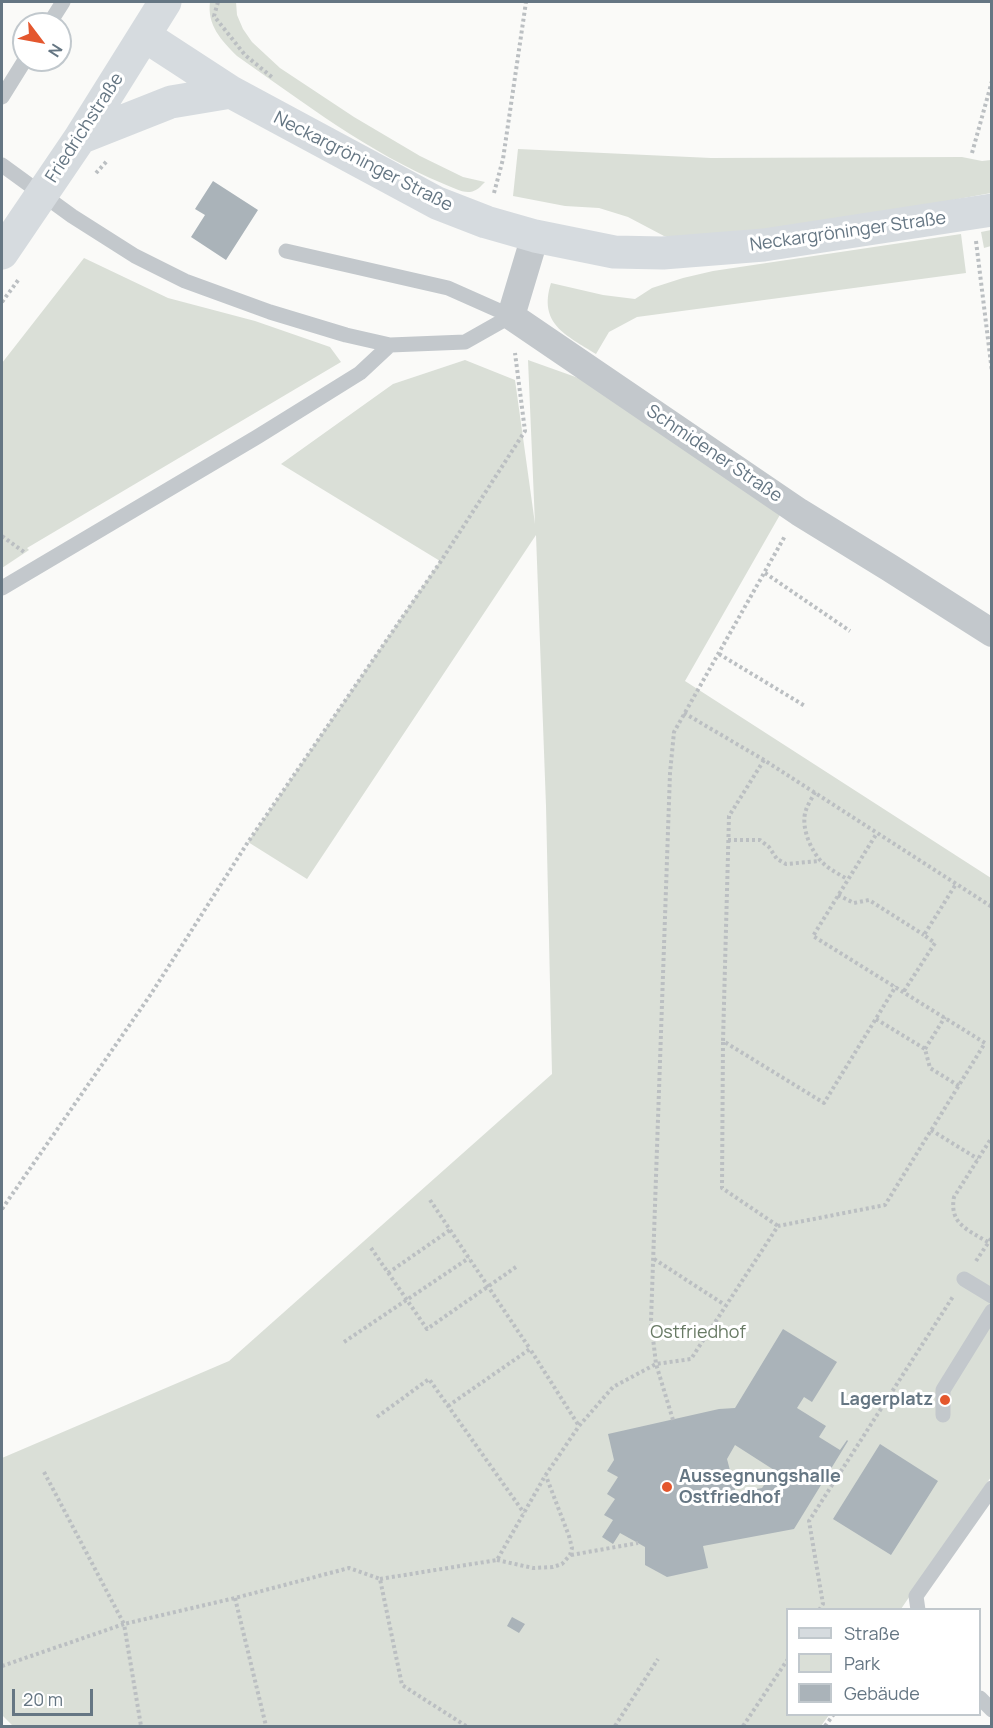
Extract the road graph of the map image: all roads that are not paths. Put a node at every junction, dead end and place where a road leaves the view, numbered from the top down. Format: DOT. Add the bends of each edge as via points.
graph roads {
  1 [pos="165,2"];
  2 [pos="145,36"];
  3 [pos="18,72"];
  4 [pos="231,92"];
  5 [pos="2,97"];
  6 [pos="73,148"];
  7 [pos="2,165"];
  8 [pos="983,212"];
  9 [pos="535,236"];
  10 [pos="8,244"];
  11 [pos="286,251"];
  12 [pos="510,316"];
  13 [pos="390,345"];
  14 [pos="2,588"];
  15 [pos="992,633"];
  16 [pos="964,1279"];
  17 [pos="992,1296"];
  18 [pos="992,1311"];
  19 [pos="943,1415"];
  20 [pos="992,1488"];
  21 [pos="918,1608"];
  22 [pos="981,1699"];
  23 [pos="992,1710"];
  1 -- 2 [label="main road, Friedrichstraße"];
  2 -- 4 [label="main road, Neckargröninger Straße"];
  2 -- 6 [label="main road, Friedrichstraße"];
  3 -- 5 [label="lane"];
  4 -- 6 [label="main road" via="171,102"];
  4 -- 9 [label="main road, Neckargröninger Straße" via="437,203"];
  6 -- 10 [label="main road, Friedrichstraße"];
  7 -- 13 [label="lane" via="135,256 185,281 270,312"];
  8 -- 9 [label="main road, Neckargröninger Straße" via="764,245 663,253 614,252"];
  9 -- 12 [label="street"];
  11 -- 12 [label="lane" via="448,288"];
  12 -- 13 [label="lane" via="465,342"];
  12 -- 15 [label="street, Schmidener Straße" via="799,512"];
  13 -- 14 [label="lane" via="360,373"];
  16 -- 17 [label="lane"];
  18 -- 19 [label="lane" via="943,1390"];
  20 -- 21 [label="lane" via="916,1596"];
  22 -- 23 [label="lane"];
}
